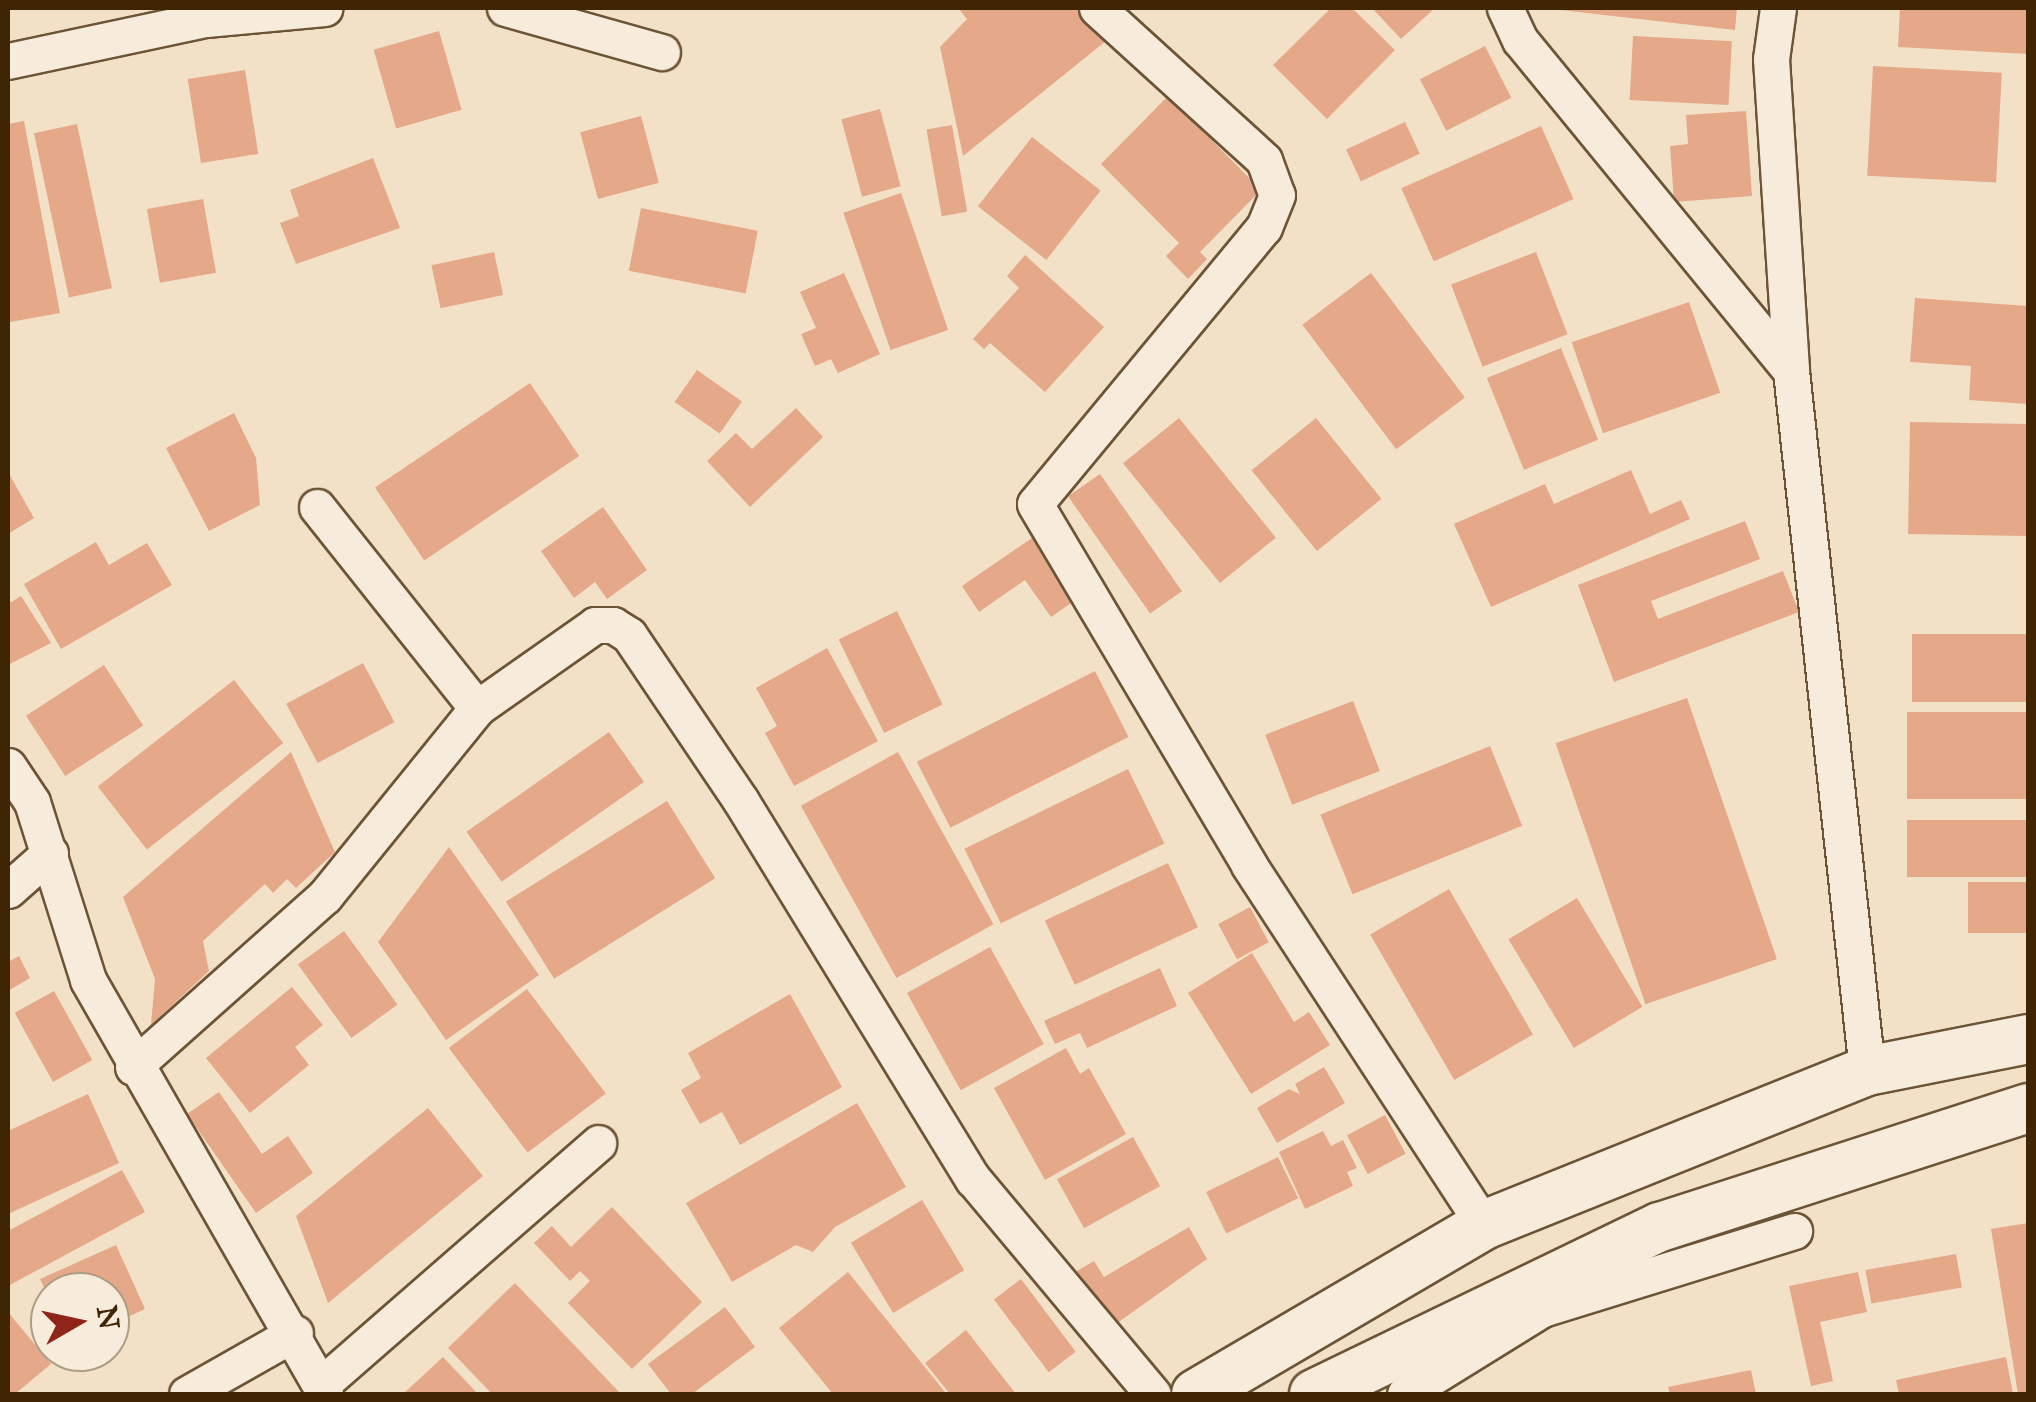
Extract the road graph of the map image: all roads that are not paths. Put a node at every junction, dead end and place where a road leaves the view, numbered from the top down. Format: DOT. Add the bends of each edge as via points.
graph roads {
  1 [pos="324,8"];
  2 [pos="504,8"];
  3 [pos="1097,8"];
  4 [pos="1505,8"];
  5 [pos="1778,8"];
  6 [pos="662,52"];
  7 [pos="8,61"];
  8 [pos="1791,370"];
  9 [pos="316,507"];
  10 [pos="477,708"];
  11 [pos="8,766"];
  12 [pos="50,853"];
  13 [pos="8,890"];
  14 [pos="2028,1039"];
  15 [pos="132,1067"];
  16 [pos="1867,1071"];
  17 [pos="2028,1108"];
  18 [pos="598,1144"];
  19 [pos="1484,1225"];
  20 [pos="1794,1232"];
  21 [pos="295,1333"];
  22 [pos="323,1390"];
  23 [pos="187,1394"];
  24 [pos="1153,1394"];
  25 [pos="1196,1394"];
  26 [pos="1314,1394"];
  27 [pos="1404,1394"];
  1 -- 7 [label="street" via="206,20"];
  2 -- 6 [label="street"];
  3 -- 19 [label="street" via="1264,160 1277,195 1264,227 1035,504 1250,864"];
  4 -- 8 [label="street" via="1520,40"];
  5 -- 8 [label="street" via="1770,59"];
  8 -- 16 [label="street"];
  9 -- 10 [label="street"];
  10 -- 15 [label="street" via="325,896"];
  10 -- 24 [label="street" via="595,624 629,635 972,1179"];
  11 -- 12 [label="street"];
  12 -- 13 [label="street"];
  12 -- 15 [label="street" via="88,980"];
  14 -- 16 [label="street"];
  15 -- 21 [label="street"];
  16 -- 19 [label="street"];
  17 -- 26 [label="street" via="1660,1227"];
  18 -- 22 [label="street"];
  19 -- 25 [label="street"];
  20 -- 27 [label="street" via="1542,1309"];
  21 -- 22 [label="street"];
  21 -- 23 [label="street"];
}
